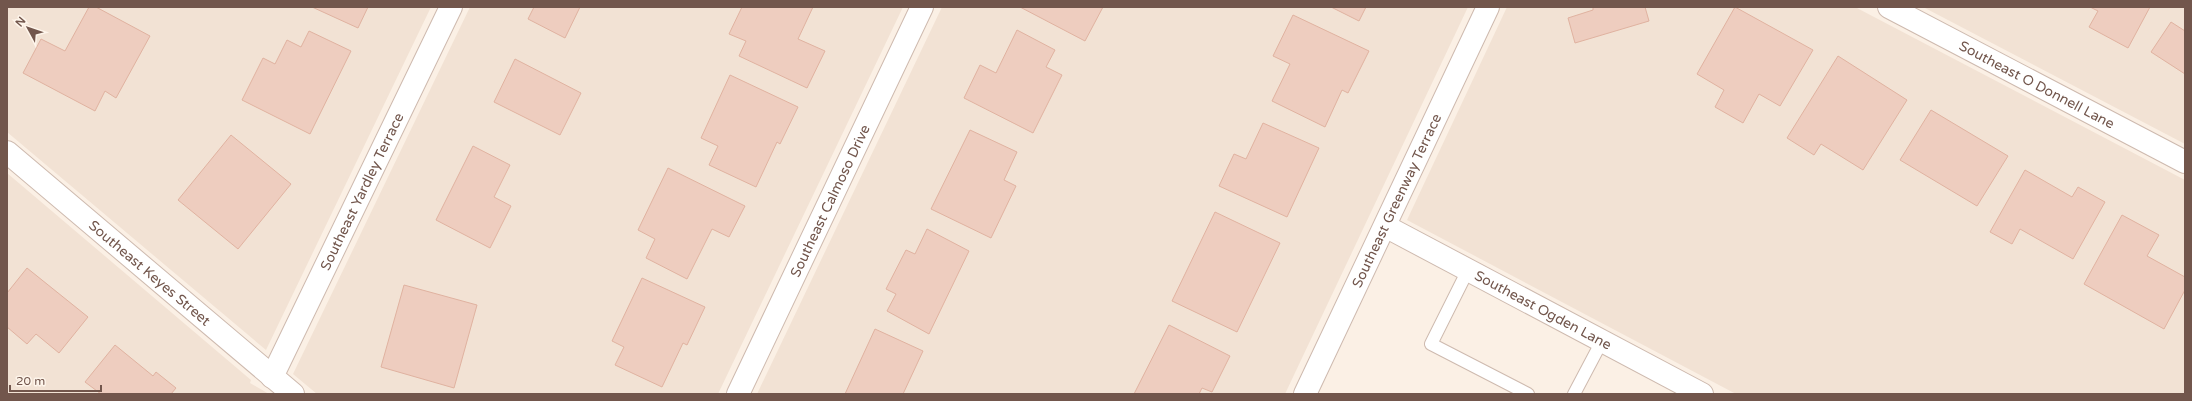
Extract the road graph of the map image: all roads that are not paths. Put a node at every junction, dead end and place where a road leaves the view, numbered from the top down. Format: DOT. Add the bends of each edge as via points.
graph roads {
  1 [pos="450,7"];
  2 [pos="922,7"];
  3 [pos="1488,7"];
  4 [pos="1889,7"];
  5 [pos="7,152"];
  6 [pos="2185,162"];
  7 [pos="1385,226"];
  8 [pos="1468,270"];
  9 [pos="1602,341"];
  10 [pos="272,376"];
  11 [pos="293,394"];
  12 [pos="738,394"];
  13 [pos="1305,394"];
  14 [pos="1528,394"];
  15 [pos="1574,394"];
  16 [pos="1702,394"];
  1 -- 10 [label="street, Southeast Yardley Terrace"];
  2 -- 12 [label="street, Southeast Calmoso Drive"];
  3 -- 7 [label="street, Southeast Greenway Terrace"];
  4 -- 6 [label="street, Southeast O Donnell Lane"];
  5 -- 10 [label="street, Southeast Keyes Street"];
  7 -- 8 [label="street, Southeast Ogden Lane"];
  7 -- 13 [label="street, Southeast Greenway Terrace"];
  8 -- 9 [label="street, Southeast Ogden Lane"];
  8 -- 14 [label="lane" via="1431,344"];
  9 -- 15 [label="lane"];
  9 -- 16 [label="street, Southeast Ogden Lane"];
  10 -- 11 [label="street, Southeast Keyes Street"];
}
